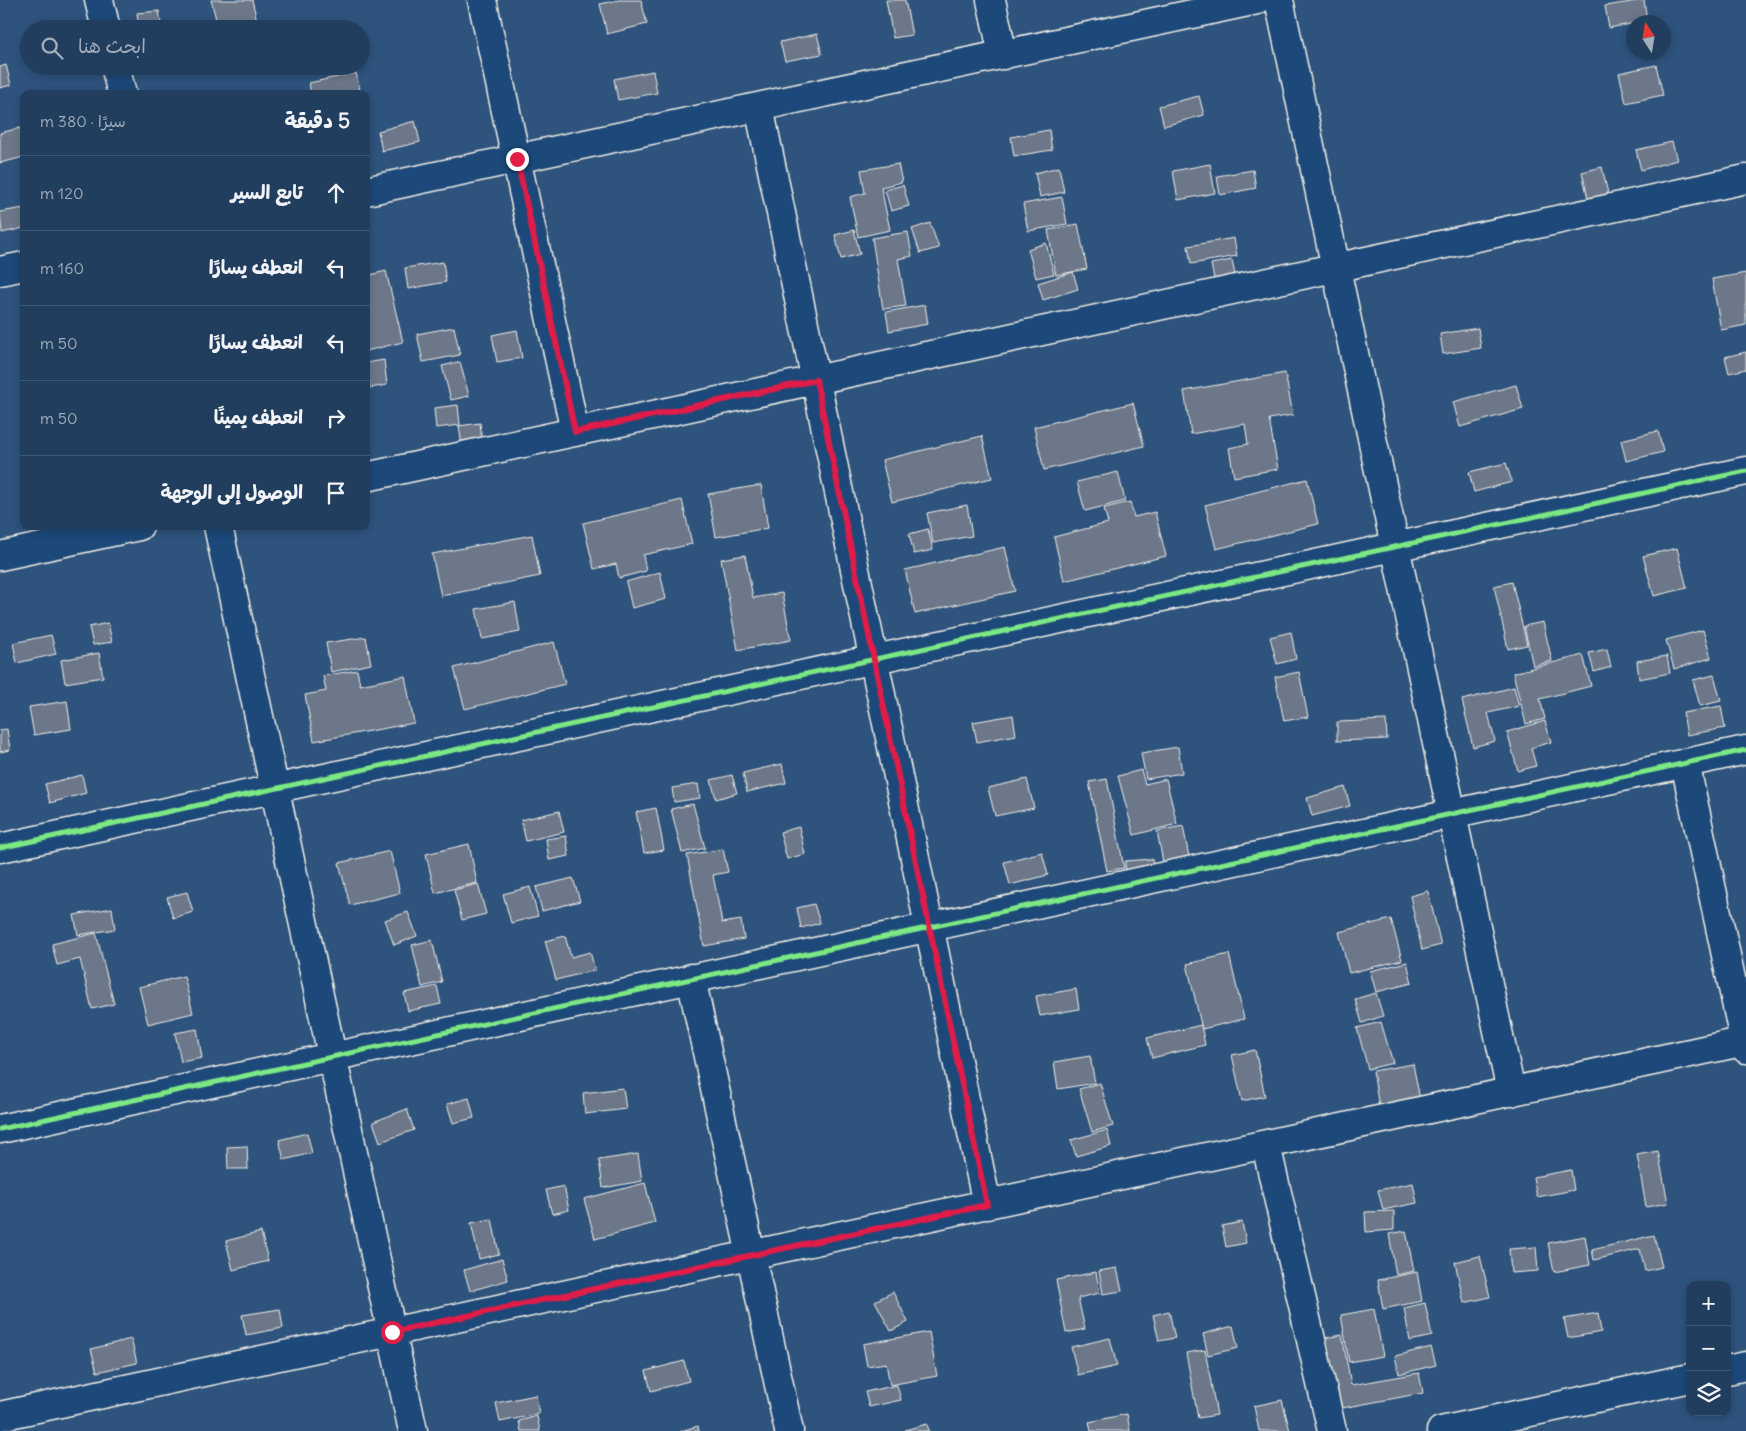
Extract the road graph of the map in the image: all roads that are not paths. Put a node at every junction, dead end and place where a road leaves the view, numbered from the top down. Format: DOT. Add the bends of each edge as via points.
graph roads {
  1 [pos="99,0"];
  2 [pos="482,0"];
  3 [pos="991,0"];
  4 [pos="1257,0"];
  5 [pos="1279,0"];
  6 [pos="104,20"];
  7 [pos="1003,54"];
  8 [pos="117,75"];
  9 [pos="121,90"];
  10 [pos="760,107"];
  11 [pos="517,159"];
  12 [pos="1746,179"];
  13 [pos="370,190"];
  14 [pos="20,267"];
  15 [pos="1336,268"];
  16 [pos="0,271"];
  17 [pos="816,380"];
  18 [pos="575,432"];
  19 [pos="1746,471"];
  20 [pos="370,476"];
  21 [pos="120,530"];
  22 [pos="219,530"];
  23 [pos="1395,546"];
  24 [pos="0,556"];
  25 [pos="874,660"];
  26 [pos="1746,750"];
  27 [pos="1685,763"];
  28 [pos="275,789"];
  29 [pos="1452,814"];
  30 [pos="0,848"];
  31 [pos="929,926"];
  32 [pos="691,978"];
  33 [pos="1745,1044"];
  34 [pos="332,1056"];
  35 [pos="1511,1092"];
  36 [pos="0,1129"];
  37 [pos="1266,1144"];
  38 [pos="987,1205"];
  39 [pos="750,1255"];
  40 [pos="392,1332"];
  41 [pos="1746,1366"];
  42 [pos="1731,1369"];
  43 [pos="1686,1379"];
  44 [pos="2,1416"];
  45 [pos="413,1431"];
  46 [pos="789,1431"];
  47 [pos="1332,1431"];
  48 [pos="1442,1431"];
  1 -- 6 [label="street"];
  2 -- 11 [label="street"];
  3 -- 7 [label="street"];
  4 -- 7 [label="street"];
  5 -- 15 [label="street"];
  7 -- 10 [label="street"];
  8 -- 9 [label="street"];
  10 -- 11 [label="street"];
  10 -- 17 [label="street"];
  11 -- 13 [label="street"];
  11 -- 18 [label="street"];
  12 -- 15 [label="street"];
  14 -- 16 [label="street"];
  15 -- 17 [label="street"];
  15 -- 23 [label="street"];
  17 -- 18 [label="street"];
  17 -- 25 [label="street"];
  18 -- 20 [label="street"];
  19 -- 23 [label="street"];
  21 -- 24 [label="street"];
  22 -- 28 [label="street"];
  23 -- 25 [label="street"];
  23 -- 29 [label="street"];
  25 -- 28 [label="street"];
  25 -- 31 [label="street"];
  26 -- 27 [label="street"];
  27 -- 29 [label="street"];
  27 -- 33 [label="street"];
  28 -- 30 [label="street"];
  28 -- 34 [label="street"];
  29 -- 31 [label="street"];
  29 -- 35 [label="street"];
  31 -- 32 [label="street"];
  31 -- 38 [label="street"];
  32 -- 34 [label="street"];
  32 -- 39 [label="street"];
  33 -- 35 [label="street"];
  34 -- 36 [label="street"];
  34 -- 40 [label="street"];
  35 -- 37 [label="street"];
  37 -- 38 [label="street"];
  37 -- 47 [label="street"];
  38 -- 39 [label="street"];
  39 -- 40 [label="street"];
  39 -- 46 [label="street"];
  40 -- 44 [label="street"];
  40 -- 45 [label="street"];
  41 -- 42 [label="street"];
  43 -- 48 [label="street"];
}
